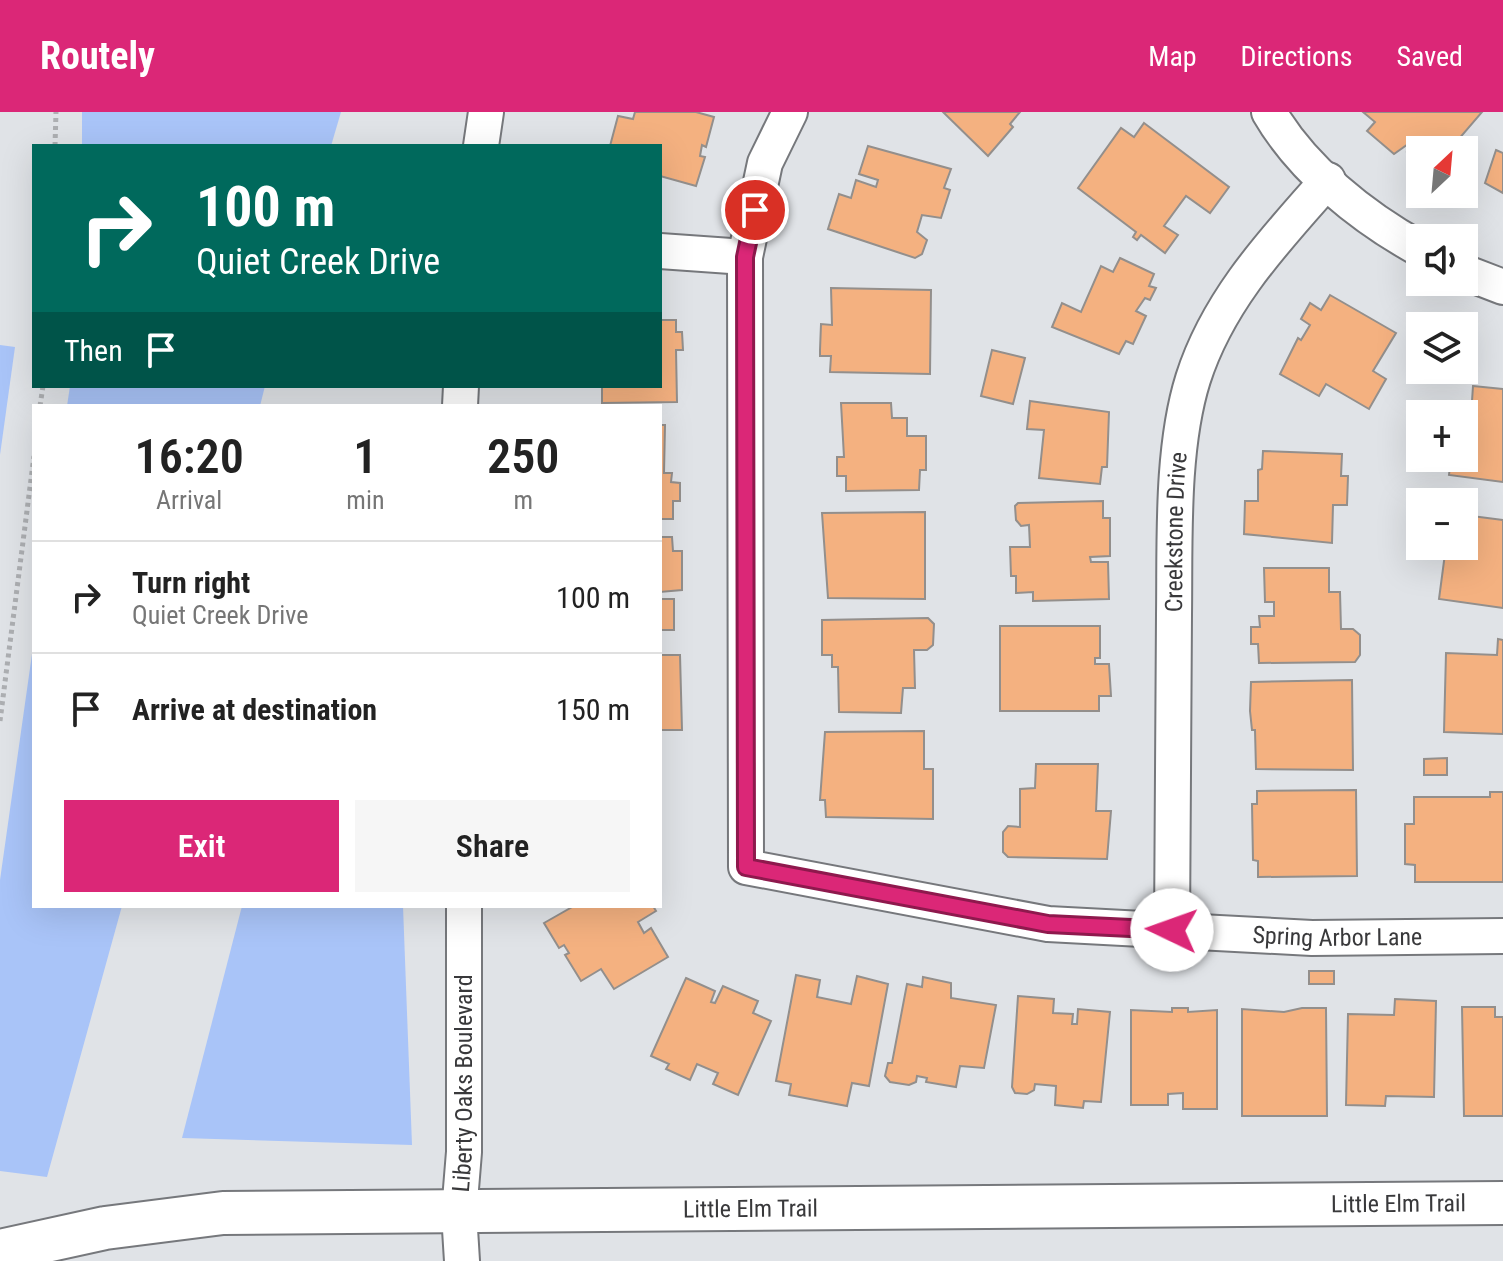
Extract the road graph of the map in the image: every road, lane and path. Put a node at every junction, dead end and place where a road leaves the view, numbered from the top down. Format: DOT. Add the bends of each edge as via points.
graph roads {
  1 [pos="56,112"];
  2 [pos="486,112"];
  3 [pos="790,112"];
  4 [pos="1269,112"];
  5 [pos="55,144"];
  6 [pos="481,144"];
  7 [pos="1328,180"];
  8 [pos="1406,241"];
  9 [pos="662,251"];
  10 [pos="745,257"];
  11 [pos="1478,277"];
  12 [pos="1503,287"];
  13 [pos="32,472"];
  14 [pos="0,721"];
  15 [pos="464,908"];
  16 [pos="1172,930"];
  17 [pos="1503,936"];
  18 [pos="1503,1203"];
  19 [pos="459,1213"];
  20 [pos="0,1251"];
  21 [pos="462,1261"];
  1 -- 5 [label="path"];
  2 -- 6 [label="street"];
  3 -- 10 [label="street" via="765,163"];
  4 -- 7 [label="street" via="1283,136"];
  7 -- 8 [label="street" via="1373,223"];
  7 -- 16 [label="street, Creekstone Drive" via="1255,262 1218,321 1193,380 1181,447 1175,554"];
  9 -- 10 [label="street"];
  10 -- 16 [label="street, Spring Arbor Lane" via="746,867 1048,924"];
  11 -- 12 [label="street"];
  13 -- 14 [label="path"];
  15 -- 19 [label="street, Liberty Oaks Boulevard"];
  16 -- 17 [label="street, Spring Arbor Lane" via="1312,938"];
  18 -- 19 [label="street, Little Elm Trail"];
  19 -- 20 [label="street, Little Elm Trail" via="223,1213 105,1228"];
  19 -- 21 [label="street, Liberty Oaks Boulevard"];
}
